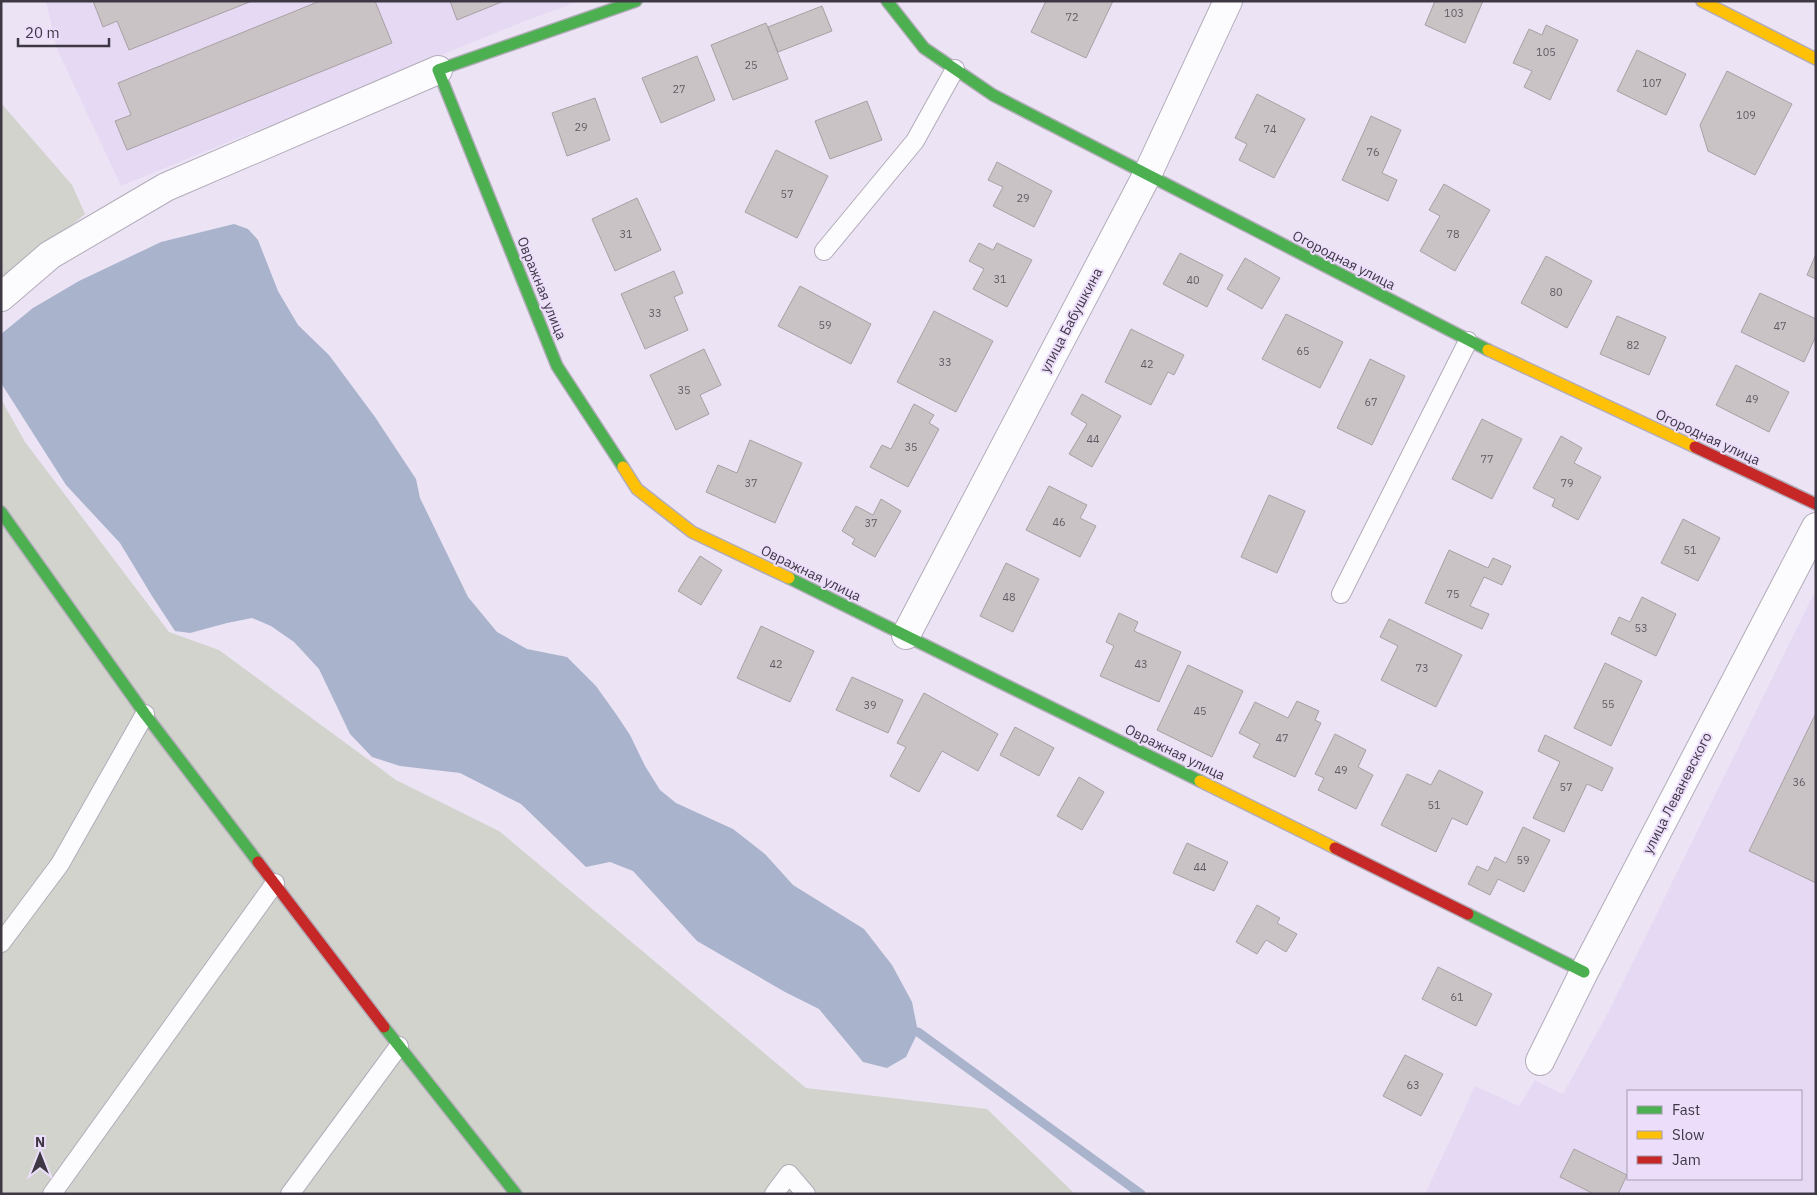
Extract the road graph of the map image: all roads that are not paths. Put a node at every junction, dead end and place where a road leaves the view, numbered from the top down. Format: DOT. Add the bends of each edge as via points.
graph roads {
  1 [pos="636,1"];
  2 [pos="887,1"];
  3 [pos="1228,1"];
  4 [pos="1702,1"];
  5 [pos="1816,59"];
  6 [pos="955,69"];
  7 [pos="438,70"];
  8 [pos="1147,175"];
  9 [pos="824,251"];
  10 [pos="1,297"];
  11 [pos="1468,341"];
  12 [pos="1816,504"];
  13 [pos="1,512"];
  14 [pos="1816,527"];
  15 [pos="1341,594"];
  16 [pos="906,635"];
  17 [pos="145,714"];
  18 [pos="275,884"];
  19 [pos="1,943"];
  20 [pos="1584,972"];
  21 [pos="399,1046"];
  22 [pos="1540,1061"];
  23 [pos="52,1194"];
  24 [pos="290,1194"];
  25 [pos="516,1194"];
  26 [pos="774,1194"];
  27 [pos="806,1194"];
  1 -- 7 [label="street"];
  2 -- 6 [label="street, Огородная улица" via="924,48"];
  3 -- 8 [label="street, улица Бабушкина"];
  4 -- 5 [label="street"];
  6 -- 8 [label="street, Огородная улица" via="993,95"];
  6 -- 9 [label="lane" via="915,141"];
  7 -- 10 [label="street" via="166,187 50,255"];
  7 -- 16 [label="street, Овражная улица" via="557,366 637,489 692,532"];
  8 -- 11 [label="street, Огородная улица"];
  8 -- 16 [label="street, улица Бабушкина"];
  11 -- 12 [label="street, Огородная улица"];
  11 -- 15 [label="lane"];
  13 -- 17 [label="street"];
  14 -- 20 [label="street, улица Леваневского"];
  16 -- 20 [label="street, Овражная улица"];
  17 -- 18 [label="street"];
  17 -- 19 [label="lane" via="60,864"];
  18 -- 21 [label="street"];
  18 -- 23 [label="lane"];
  20 -- 22 [label="street, улица Леваневского"];
  21 -- 24 [label="lane"];
  21 -- 25 [label="street"];
  26 -- 27 [label="lane" via="789,1174"];
}
